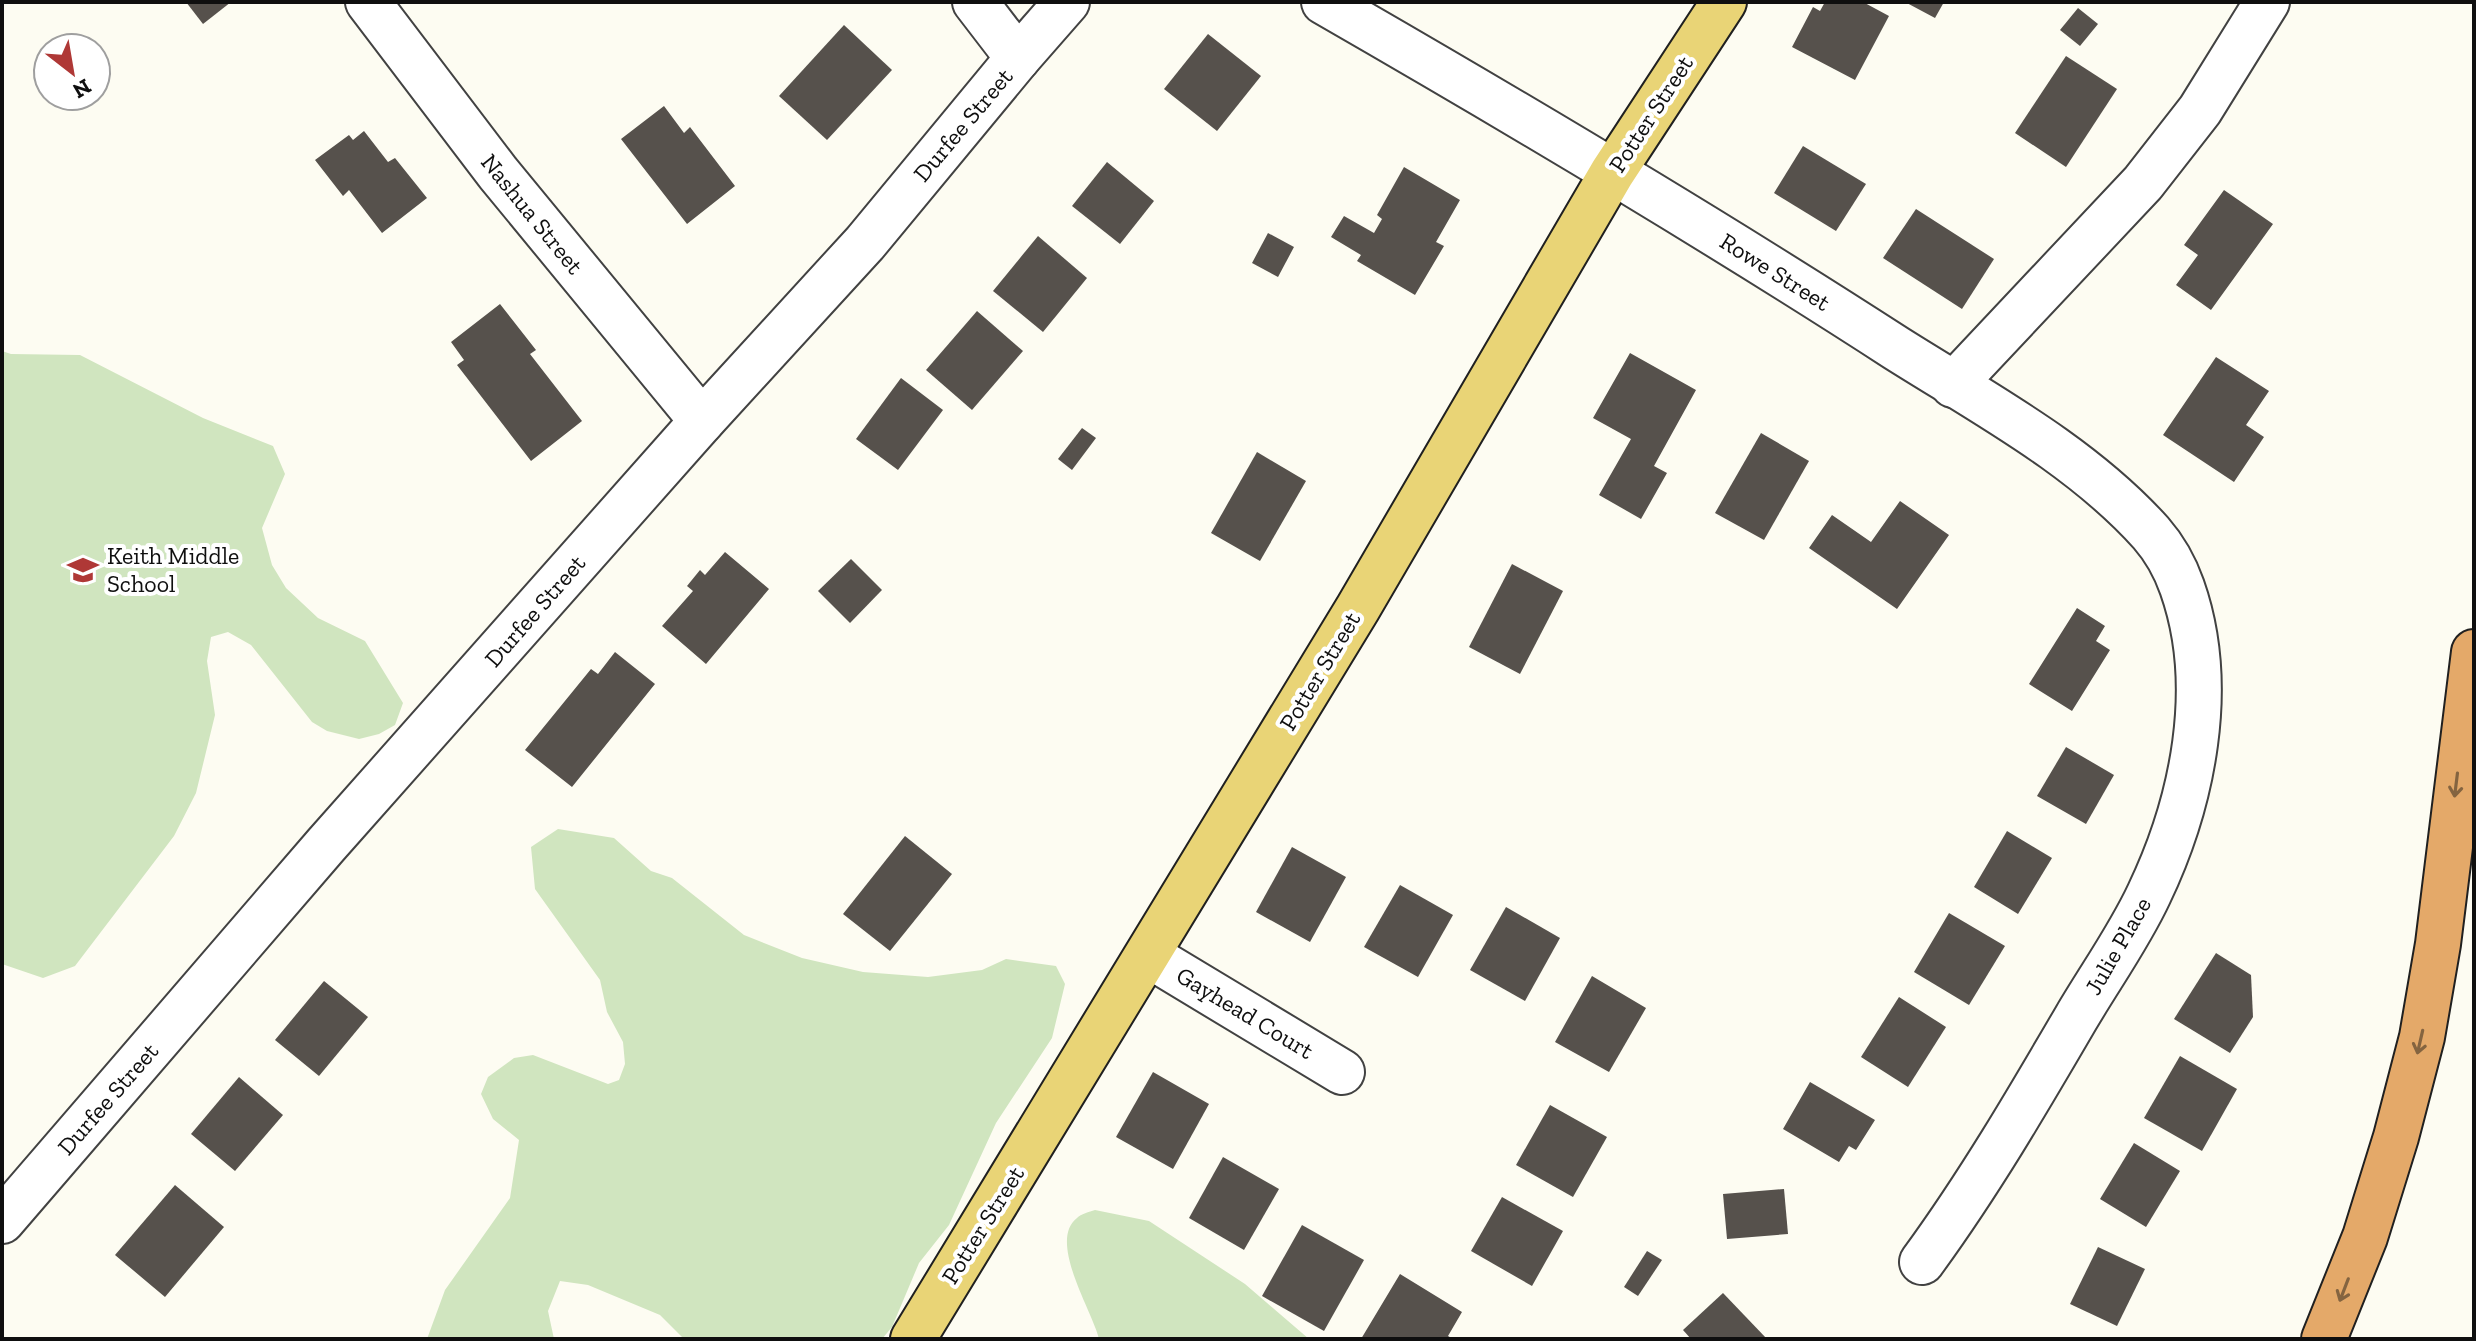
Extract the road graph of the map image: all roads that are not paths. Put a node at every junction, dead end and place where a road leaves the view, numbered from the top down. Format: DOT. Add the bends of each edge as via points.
graph roads {
  1 [pos="368,2"];
  2 [pos="975,2"];
  3 [pos="1067,2"];
  4 [pos="1324,2"];
  5 [pos="2267,2"];
  6 [pos="1722,3"];
  7 [pos="1018,58"];
  8 [pos="1612,173"];
  9 [pos="1953,385"];
  10 [pos="702,421"];
  11 [pos="2183,591"];
  12 [pos="2474,652"];
  13 [pos="1148,955"];
  14 [pos="1342,1072"];
  15 [pos="2,1221"];
  16 [pos="1922,1262"];
  17 [pos="913,1339"];
  18 [pos="2324,1339"];
  1 -- 10 [label="street, Nashua Street" via="498,173"];
  2 -- 7 [label="street"];
  3 -- 7 [label="street, Durfee Street"];
  4 -- 8 [label="street, Rowe Street"];
  5 -- 9 [label="street" via="2200,110 2143,183"];
  6 -- 8 [label="main road, Potter Street"];
  7 -- 10 [label="street, Durfee Street" via="865,243"];
  8 -- 9 [label="street, Rowe Street"];
  8 -- 13 [label="main road, Potter Street"];
  9 -- 11 [label="street, Rowe Street" via="2051,448 2120,504 2171,560"];
  10 -- 15 [label="street, Durfee Street"];
  11 -- 16 [label="street, Julie Place" via="2198,689 2192,762 2174,835 2148,897 2008,1137"];
  12 -- 18 [label="highway, one-way" via="2422,1037 2365,1237"];
  13 -- 14 [label="street, Gayhead Court"];
  13 -- 17 [label="main road, Potter Street"];
}
